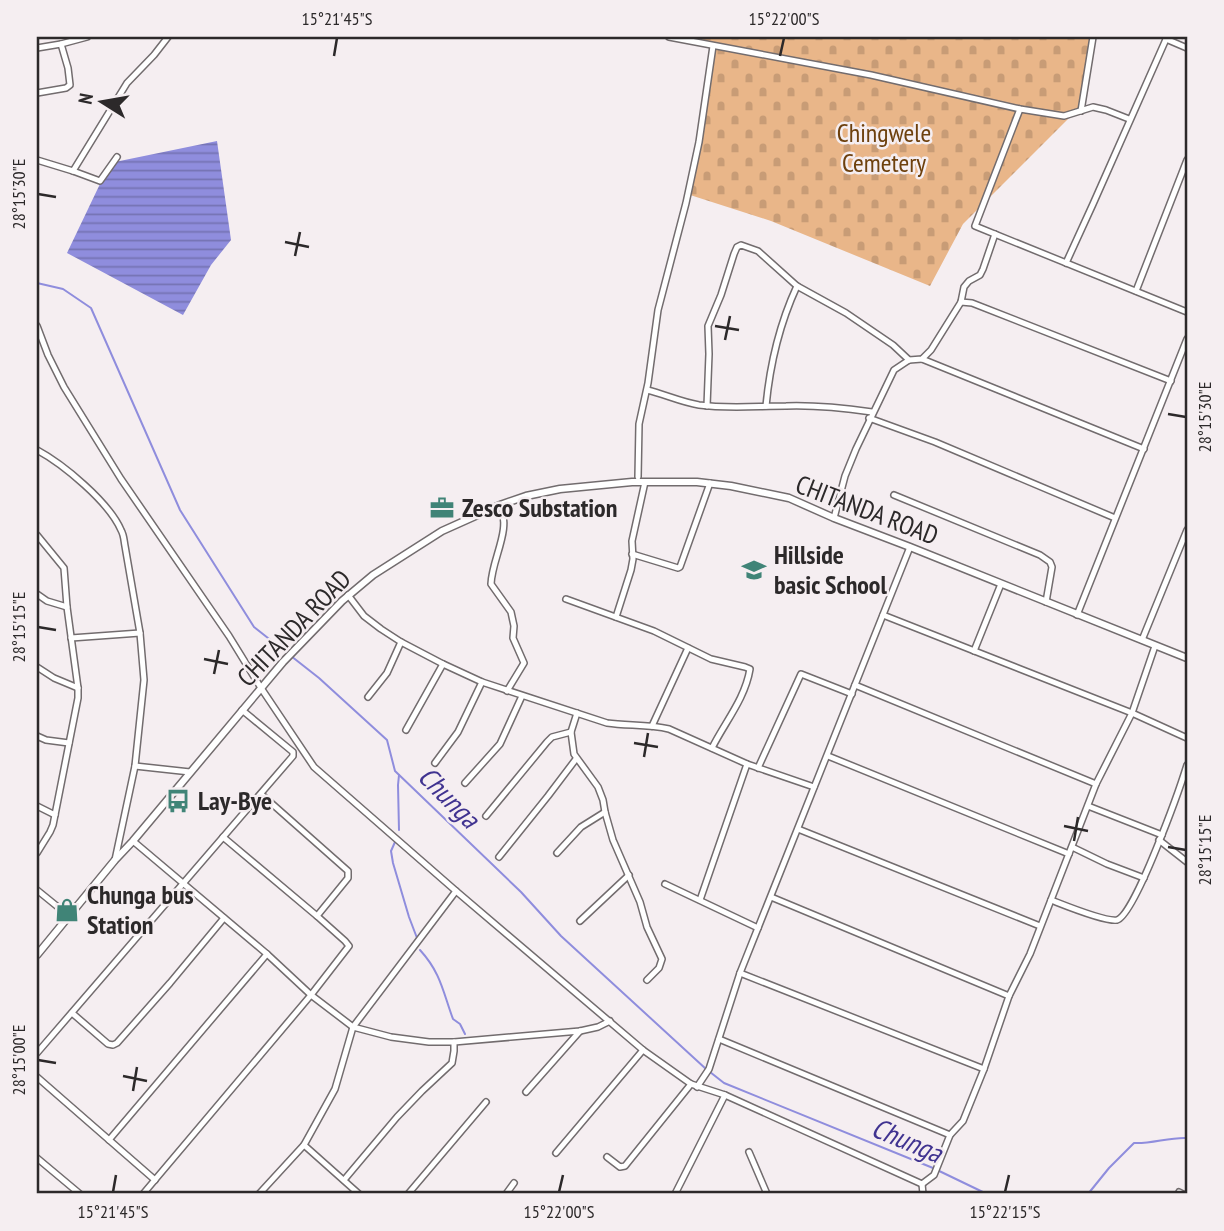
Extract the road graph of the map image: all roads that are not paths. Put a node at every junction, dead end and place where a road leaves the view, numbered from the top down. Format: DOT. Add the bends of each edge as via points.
graph roads {
  1 [pos="87,37"];
  2 [pos="168,37"];
  3 [pos="669,37"];
  4 [pos="1093,37"];
  5 [pos="1166,38"];
  6 [pos="61,44"];
  7 [pos="713,46"];
  8 [pos="37,48"];
  9 [pos="1187,48"];
  10 [pos="37,93"];
  11 [pos="1020,109"];
  12 [pos="1081,111"];
  13 [pos="1129,119"];
  14 [pos="117,157"];
  15 [pos="37,160"];
  16 [pos="1187,160"];
  17 [pos="74,171"];
  18 [pos="995,234"];
  19 [pos="1066,263"];
  20 [pos="797,286"];
  21 [pos="1136,291"];
  22 [pos="961,302"];
  23 [pos="1187,312"];
  24 [pos="37,326"];
  25 [pos="1187,339"];
  26 [pos="922,359"];
  27 [pos="909,360"];
  28 [pos="1171,382"];
  29 [pos="647,390"];
  30 [pos="706,406"];
  31 [pos="766,407"];
  32 [pos="871,415"];
  33 [pos="1144,449"];
  34 [pos="40,451"];
  35 [pos="37,461"];
  36 [pos="638,477"];
  37 [pos="645,482"];
  38 [pos="710,483"];
  39 [pos="894,495"];
  40 [pos="500,505"];
  41 [pos="834,518"];
  42 [pos="1115,518"];
  43 [pos="1187,530"];
  44 [pos="37,536"];
  45 [pos="910,547"];
  46 [pos="632,554"];
  47 [pos="1001,584"];
  48 [pos="37,594"];
  49 [pos="348,595"];
  50 [pos="566,599"];
  51 [pos="1046,602"];
  52 [pos="67,607"];
  53 [pos="883,615"];
  54 [pos="1077,615"];
  55 [pos="616,617"];
  56 [pos="140,633"];
  57 [pos="71,638"];
  58 [pos="1142,640"];
  59 [pos="401,642"];
  60 [pos="1155,646"];
  61 [pos="688,648"];
  62 [pos="974,651"];
  63 [pos="1187,658"];
  64 [pos="443,664"];
  65 [pos="37,667"];
  66 [pos="482,682"];
  67 [pos="855,685"];
  68 [pos="78,688"];
  69 [pos="261,688"];
  70 [pos="507,691"];
  71 [pos="852,694"];
  72 [pos="522,696"];
  73 [pos="368,697"];
  74 [pos="242,710"];
  75 [pos="577,713"];
  76 [pos="1132,713"];
  77 [pos="652,726"];
  78 [pos="406,730"];
  79 [pos="571,732"];
  80 [pos="37,736"];
  81 [pos="1187,738"];
  82 [pos="69,743"];
  83 [pos="712,748"];
  84 [pos="828,756"];
  85 [pos="576,759"];
  86 [pos="435,763"];
  87 [pos="747,764"];
  88 [pos="1187,765"];
  89 [pos="135,766"];
  90 [pos="758,768"];
  91 [pos="190,772"];
  92 [pos="465,783"];
  93 [pos="1097,784"];
  94 [pos="814,787"];
  95 [pos="1184,787"];
  96 [pos="261,794"];
  97 [pos="37,806"];
  98 [pos="1088,806"];
  99 [pos="605,812"];
  100 [pos="55,815"];
  101 [pos="486,816"];
  102 [pos="798,829"];
  103 [pos="1161,837"];
  104 [pos="223,838"];
  105 [pos="133,841"];
  106 [pos="1072,847"];
  107 [pos="37,853"];
  108 [pos="557,853"];
  109 [pos="1069,854"];
  110 [pos="499,857"];
  111 [pos="115,860"];
  112 [pos="1187,862"];
  113 [pos="629,875"];
  114 [pos="1144,878"];
  115 [pos="183,882"];
  116 [pos="665,884"];
  117 [pos="37,890"];
  118 [pos="456,891"];
  119 [pos="771,897"];
  120 [pos="700,900"];
  121 [pos="1051,900"];
  122 [pos="69,916"];
  123 [pos="317,916"];
  124 [pos="224,918"];
  125 [pos="580,921"];
  126 [pos="1041,926"];
  127 [pos="758,928"];
  128 [pos="267,954"];
  129 [pos="37,955"];
  130 [pos="740,973"];
  131 [pos="647,980"];
  132 [pos="311,995"];
  133 [pos="1009,996"];
  134 [pos="72,1013"];
  135 [pos="610,1021"];
  136 [pos="353,1027"];
  137 [pos="580,1031"];
  138 [pos="719,1039"];
  139 [pos="454,1042"];
  140 [pos="643,1050"];
  141 [pos="37,1053"];
  142 [pos="984,1069"];
  143 [pos="37,1077"];
  144 [pos="694,1085"];
  145 [pos="526,1092"];
  146 [pos="725,1096"];
  147 [pos="486,1102"];
  148 [pos="950,1135"];
  149 [pos="109,1140"];
  150 [pos="303,1144"];
  151 [pos="749,1152"];
  152 [pos="556,1153"];
  153 [pos="37,1157"];
  154 [pos="607,1157"];
  155 [pos="155,1180"];
  156 [pos="344,1180"];
  157 [pos="514,1183"];
  158 [pos="922,1184"];
  159 [pos="71,1186"];
  160 [pos="265,1188"];
  161 [pos="64,1194"];
  162 [pos="79,1194"];
  163 [pos="143,1194"];
  164 [pos="259,1194"];
  165 [pos="272,1194"];
  166 [pos="359,1194"];
  167 [pos="408,1194"];
  168 [pos="506,1194"];
  169 [pos="675,1194"];
  170 [pos="767,1194"];
  171 [pos="923,1194"];
  1 -- 6 [label="street"];
  2 -- 17 [label="street" via="127,83"];
  3 -- 7 [label="street"];
  4 -- 12 [label="street"];
  5 -- 9 [label="street"];
  5 -- 13 [label="street"];
  6 -- 8 [label="street"];
  6 -- 10 [label="street" via="70,85"];
  7 -- 11 [label="street"];
  7 -- 29 [label="street" via="699,142 658,310"];
  11 -- 12 [label="street" via="1064,116"];
  11 -- 18 [label="street" via="975,226"];
  12 -- 13 [label="street" via="1093,107"];
  13 -- 19 [label="street"];
  14 -- 17 [label="street" via="100,181"];
  15 -- 17 [label="street"];
  16 -- 21 [label="street"];
  18 -- 19 [label="street"];
  18 -- 22 [label="street" via="984,269 964,287"];
  19 -- 21 [label="street"];
  20 -- 27 [label="street" via="846,313"];
  20 -- 30 [label="street" via="758,251 737,247 708,326"];
  20 -- 31 [label="street" via="781,324"];
  21 -- 23 [label="street"];
  22 -- 26 [label="street"];
  22 -- 28 [label="street"];
  24 -- 69 [label="street" via="64,387 114,468"];
  25 -- 28 [label="street"];
  26 -- 27 [label="street"];
  26 -- 33 [label="street"];
  27 -- 32 [label="street" via="894,370"];
  28 -- 33 [label="street"];
  29 -- 30 [label="street"];
  29 -- 36 [label="street" via="639,424"];
  30 -- 31 [label="street"];
  31 -- 32 [label="street" via="823,407"];
  32 -- 41 [label="street" via="845,475"];
  32 -- 42 [label="street"];
  33 -- 42 [label="street"];
  34 -- 35 [label="street"];
  34 -- 56 [label="street" via="90,491 121,529"];
  37 -- 38 [label="street, CHITANDA ROAD"];
  37 -- 40 [label="street, CHITANDA ROAD" via="560,489"];
  37 -- 46 [label="street"];
  38 -- 41 [label="street, CHITANDA ROAD" via="789,498"];
  38 -- 46 [label="street" via="680,567"];
  39 -- 51 [label="street" via="1041,555 1052,567"];
  40 -- 49 [label="street, CHITANDA ROAD" via="442,531"];
  40 -- 70 [label="street" via="503,527 491,584 511,612 513,638 524,663"];
  41 -- 45 [label="street, CHITANDA ROAD"];
  42 -- 54 [label="street"];
  43 -- 58 [label="street"];
  44 -- 52 [label="street" via="63,565"];
  45 -- 47 [label="street, CHITANDA ROAD"];
  45 -- 53 [label="street"];
  46 -- 55 [label="street"];
  47 -- 51 [label="street, CHITANDA ROAD"];
  47 -- 62 [label="street"];
  48 -- 52 [label="street"];
  49 -- 59 [label="street" via="364,615"];
  49 -- 69 [label="street, CHITANDA ROAD"];
  50 -- 55 [label="street"];
  51 -- 54 [label="street, CHITANDA ROAD"];
  52 -- 57 [label="street"];
  53 -- 62 [label="street"];
  53 -- 67 [label="street"];
  54 -- 58 [label="street, CHITANDA ROAD"];
  55 -- 61 [label="street"];
  56 -- 57 [label="street"];
  56 -- 89 [label="street" via="145,680"];
  57 -- 68 [label="street"];
  58 -- 60 [label="street, CHITANDA ROAD"];
  59 -- 64 [label="street"];
  59 -- 73 [label="street" via="387,673"];
  60 -- 63 [label="street, CHITANDA ROAD"];
  60 -- 76 [label="street"];
  61 -- 77 [label="street"];
  61 -- 83 [label="street" via="750,671"];
  62 -- 76 [label="street"];
  64 -- 66 [label="street"];
  64 -- 78 [label="street"];
  65 -- 68 [label="street"];
  66 -- 70 [label="street"];
  66 -- 86 [label="street" via="458,732"];
  67 -- 71 [label="street"];
  67 -- 93 [label="street"];
  68 -- 82 [label="street"];
  69 -- 74 [label="street, CHITANDA ROAD"];
  69 -- 118 [label="street" via="314,767"];
  70 -- 72 [label="street"];
  71 -- 84 [label="street"];
  71 -- 90 [label="street" via="801,674"];
  72 -- 75 [label="street"];
  72 -- 92 [label="street" via="500,744"];
  74 -- 91 [label="street, CHITANDA ROAD"];
  74 -- 96 [label="street" via="294,754"];
  75 -- 77 [label="street" via="607,723"];
  75 -- 79 [label="street"];
  76 -- 81 [label="street"];
  76 -- 93 [label="street"];
  77 -- 83 [label="street"];
  79 -- 85 [label="street"];
  79 -- 101 [label="street" via="552,737"];
  80 -- 82 [label="street"];
  82 -- 100 [label="street"];
  83 -- 87 [label="street"];
  84 -- 94 [label="street"];
  84 -- 109 [label="street"];
  85 -- 99 [label="street" via="598,787"];
  85 -- 110 [label="street"];
  87 -- 90 [label="street"];
  87 -- 120 [label="street"];
  88 -- 95 [label="street"];
  89 -- 91 [label="street"];
  89 -- 111 [label="street"];
  90 -- 94 [label="street"];
  91 -- 105 [label="street, CHITANDA ROAD"];
  93 -- 98 [label="street"];
  94 -- 102 [label="street"];
  95 -- 103 [label="street"];
  96 -- 104 [label="street"];
  96 -- 123 [label="street" via="348,871 348,878"];
  97 -- 100 [label="street"];
  98 -- 103 [label="street"];
  98 -- 106 [label="street"];
  99 -- 108 [label="street" via="582,827"];
  99 -- 113 [label="street"];
  100 -- 107 [label="street"];
  102 -- 119 [label="street"];
  102 -- 126 [label="street"];
  103 -- 112 [label="street"];
  103 -- 114 [label="street"];
  104 -- 115 [label="street"];
  104 -- 123 [label="street"];
  105 -- 111 [label="street, CHITANDA ROAD"];
  105 -- 115 [label="street"];
  106 -- 109 [label="street"];
  106 -- 114 [label="street"];
  109 -- 121 [label="street"];
  111 -- 122 [label="street, CHITANDA ROAD"];
  113 -- 125 [label="street"];
  113 -- 131 [label="street" via="662,959"];
  114 -- 121 [label="street" via="1120,919"];
  115 -- 124 [label="street"];
  115 -- 134 [label="street"];
  116 -- 120 [label="street"];
  117 -- 122 [label="street"];
  118 -- 135 [label="street"];
  118 -- 136 [label="street"];
  119 -- 127 [label="street"];
  119 -- 133 [label="street"];
  120 -- 127 [label="street"];
  121 -- 126 [label="street"];
  122 -- 129 [label="street, CHITANDA ROAD"];
  123 -- 132 [label="street" via="349,946"];
  124 -- 128 [label="street"];
  124 -- 134 [label="street" via="117,1043 108,1044"];
  126 -- 133 [label="street"];
  127 -- 130 [label="street"];
  128 -- 132 [label="street"];
  128 -- 149 [label="street"];
  130 -- 138 [label="street"];
  130 -- 142 [label="street"];
  132 -- 136 [label="street"];
  132 -- 155 [label="street"];
  133 -- 142 [label="street"];
  134 -- 141 [label="street"];
  135 -- 137 [label="street"];
  135 -- 140 [label="street"];
  136 -- 139 [label="street" via="411,1041"];
  136 -- 150 [label="street" via="335,1089"];
  137 -- 139 [label="street"];
  137 -- 145 [label="street"];
  138 -- 144 [label="street" via="707,1071"];
  138 -- 148 [label="street"];
  139 -- 156 [label="street" via="452,1063 397,1117"];
  140 -- 144 [label="street"];
  140 -- 152 [label="street"];
  142 -- 148 [label="street" via="963,1121"];
  143 -- 149 [label="street"];
  144 -- 146 [label="street"];
  144 -- 154 [label="street" via="625,1166"];
  146 -- 158 [label="street"];
  146 -- 169 [label="street"];
  147 -- 167 [label="street"];
  148 -- 158 [label="street" via="934,1175"];
  149 -- 155 [label="street"];
  150 -- 156 [label="street"];
  150 -- 160 [label="street"];
  151 -- 170 [label="street"];
  153 -- 159 [label="street"];
  155 -- 163 [label="street"];
  156 -- 166 [label="street"];
  157 -- 168 [label="street"];
  158 -- 171 [label="street"];
  159 -- 161 [label="street"];
  159 -- 162 [label="street"];
  160 -- 164 [label="street"];
  160 -- 165 [label="street"];
}
